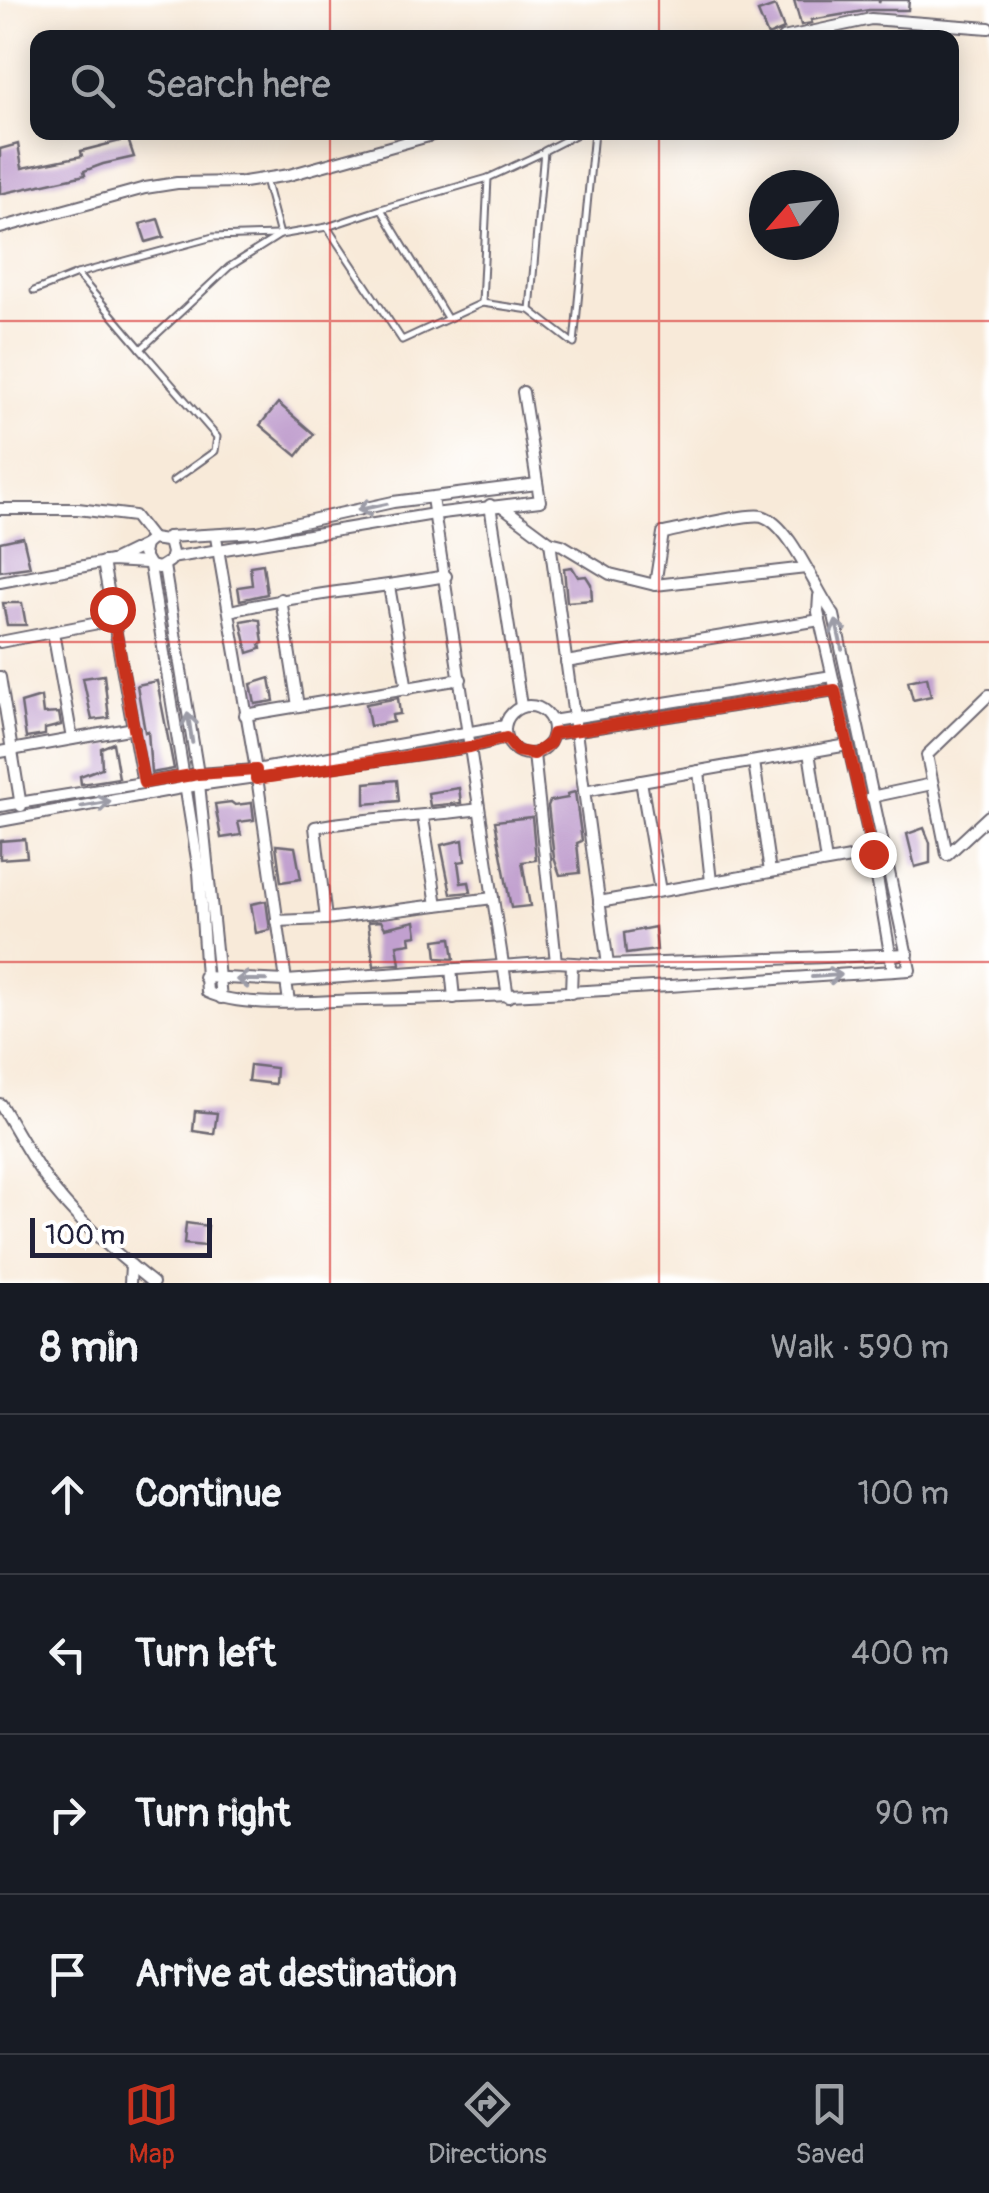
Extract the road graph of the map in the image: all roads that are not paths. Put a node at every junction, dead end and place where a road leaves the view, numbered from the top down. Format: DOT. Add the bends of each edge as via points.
graph roads {
  1 [pos="989,28"];
  2 [pos="821,30"];
  3 [pos="413,140"];
  4 [pos="565,140"];
  5 [pos="593,140"];
  6 [pos="544,151"];
  7 [pos="488,178"];
  8 [pos="265,179"];
  9 [pos="381,209"];
  10 [pos="327,227"];
  11 [pos="0,228"];
  12 [pos="280,235"];
  13 [pos="77,274"];
  14 [pos="34,291"];
  15 [pos="482,303"];
  16 [pos="530,310"];
  17 [pos="447,318"];
  18 [pos="141,349"];
  19 [pos="523,392"];
  20 [pos="173,481"];
  21 [pos="537,484"];
  22 [pos="488,492"];
  23 [pos="432,498"];
  24 [pos="504,507"];
  25 [pos="490,508"];
  26 [pos="0,509"];
  27 [pos="434,514"];
  28 [pos="216,536"];
  29 [pos="168,537"];
  30 [pos="148,542"];
  31 [pos="550,542"];
  32 [pos="220,550"];
  33 [pos="107,562"];
  34 [pos="168,562"];
  35 [pos="148,564"];
  36 [pos="806,568"];
  37 [pos="446,576"];
  38 [pos="0,582"];
  39 [pos="654,585"];
  40 [pos="389,586"];
  41 [pos="819,595"];
  42 [pos="281,599"];
  43 [pos="230,611"];
  44 [pos="114,620"];
  45 [pos="820,620"];
  46 [pos="53,632"];
  47 [pos="0,642"];
  48 [pos="566,662"];
  49 [pos="832,676"];
  50 [pos="0,677"];
  51 [pos="461,679"];
  52 [pos="408,689"];
  53 [pos="835,690"];
  54 [pos="989,696"];
  55 [pos="298,706"];
  56 [pos="522,706"];
  57 [pos="245,715"];
  58 [pos="574,718"];
  59 [pos="552,721"];
  60 [pos="134,728"];
  61 [pos="576,730"];
  62 [pos="505,732"];
  63 [pos="469,734"];
  64 [pos="553,734"];
  65 [pos="72,740"];
  66 [pos="848,746"];
  67 [pos="470,747"];
  68 [pos="6,751"];
  69 [pos="809,752"];
  70 [pos="534,754"];
  71 [pos="754,762"];
  72 [pos="699,771"];
  73 [pos="256,774"];
  74 [pos="191,781"];
  75 [pos="642,781"];
  76 [pos="144,783"];
  77 [pos="932,784"];
  78 [pos="584,791"];
  79 [pos="860,796"];
  80 [pos="874,798"];
  81 [pos="20,803"];
  82 [pos="0,806"];
  83 [pos="479,809"];
  84 [pos="989,816"];
  85 [pos="24,817"];
  86 [pos="423,817"];
  87 [pos="0,821"];
  88 [pos="873,854"];
  89 [pos="826,862"];
  90 [pos="770,872"];
  91 [pos="712,882"];
  92 [pos="660,891"];
  93 [pos="493,898"];
  94 [pos="599,902"];
  95 [pos="437,905"];
  96 [pos="326,920"];
  97 [pos="277,921"];
  98 [pos="890,954"];
  99 [pos="908,954"];
  100 [pos="786,958"];
  101 [pos="734,960"];
  102 [pos="556,962"];
  103 [pos="680,962"];
  104 [pos="572,963"];
  105 [pos="623,964"];
  106 [pos="503,965"];
  107 [pos="608,965"];
  108 [pos="451,969"];
  109 [pos="893,972"];
  110 [pos="396,974"];
  111 [pos="204,976"];
  112 [pos="345,978"];
  113 [pos="787,978"];
  114 [pos="220,980"];
  115 [pos="286,981"];
  116 [pos="735,982"];
  117 [pos="678,986"];
  118 [pos="625,990"];
  119 [pos="572,993"];
  120 [pos="508,997"];
  121 [pos="221,998"];
  122 [pos="454,998"];
  123 [pos="400,999"];
  124 [pos="347,1000"];
  125 [pos="289,1002"];
  126 [pos="0,1104"];
  127 [pos="131,1265"];
  128 [pos="130,1283"];
  129 [pos="152,1283"];
  1 -- 2 [label="street" via="872,19"];
  3 -- 8 [label="street"];
  4 -- 6 [label="lane"];
  5 -- 16 [label="lane" via="574,344"];
  6 -- 7 [label="lane"];
  6 -- 16 [label="lane"];
  7 -- 9 [label="lane"];
  7 -- 15 [label="lane"];
  8 -- 11 [label="street" via="146,188"];
  8 -- 12 [label="lane"];
  9 -- 10 [label="lane"];
  9 -- 17 [label="lane"];
  10 -- 12 [label="lane"];
  10 -- 17 [label="lane" via="402,340"];
  12 -- 13 [label="lane" via="213,237"];
  12 -- 18 [label="lane" via="229,268"];
  13 -- 14 [label="lane"];
  13 -- 18 [label="lane"];
  15 -- 16 [label="lane"];
  15 -- 17 [label="lane"];
  18 -- 20 [label="lane" via="217,437 215,451"];
  19 -- 21 [label="street"];
  21 -- 22 [label="street"];
  21 -- 24 [label="street" via="540,500"];
  22 -- 23 [label="street"];
  22 -- 25 [label="street"];
  23 -- 27 [label="street"];
  23 -- 28 [label="street, one-way"];
  24 -- 25 [label="street"];
  24 -- 31 [label="street"];
  25 -- 27 [label="street"];
  25 -- 56 [label="street"];
  26 -- 30 [label="street" via="134,516"];
  27 -- 32 [label="street"];
  27 -- 37 [label="street"];
  28 -- 29 [label="street"];
  28 -- 32 [label="street"];
  29 -- 30 [label="street"];
  29 -- 34 [label="street"];
  30 -- 33 [label="street"];
  30 -- 35 [label="street"];
  31 -- 39 [label="street" via="610,574"];
  31 -- 48 [label="street"];
  32 -- 34 [label="street"];
  32 -- 43 [label="street"];
  33 -- 35 [label="street"];
  33 -- 38 [label="street"];
  33 -- 44 [label="street"];
  34 -- 35 [label="street"];
  74 -- 34 [label="street, one-way"];
  35 -- 74 [label="street"];
  36 -- 39 [label="street"];
  36 -- 39 [label="street" via="777,524 759,514 663,533"];
  36 -- 41 [label="street"];
  37 -- 40 [label="street"];
  37 -- 51 [label="street"];
  40 -- 42 [label="street"];
  40 -- 52 [label="street"];
  41 -- 45 [label="street"];
  80 -- 41 [label="street, one-way" via="834,615"];
  42 -- 43 [label="street"];
  42 -- 55 [label="street"];
  43 -- 57 [label="street"];
  44 -- 46 [label="street"];
  44 -- 60 [label="street"];
  45 -- 48 [label="street"];
  45 -- 49 [label="street"];
  46 -- 47 [label="street"];
  46 -- 65 [label="street"];
  48 -- 58 [label="street"];
  49 -- 53 [label="street"];
  49 -- 58 [label="street"];
  50 -- 68 [label="street"];
  51 -- 52 [label="street"];
  51 -- 63 [label="street"];
  52 -- 55 [label="street"];
  53 -- 61 [label="street"];
  53 -- 66 [label="street"];
  54 -- 77 [label="street" via="927,755"];
  55 -- 57 [label="street"];
  56 -- 59 [label="street" via="543,709"];
  56 -- 62 [label="street" via="510,714"];
  57 -- 73 [label="street"];
  58 -- 59 [label="street"];
  58 -- 61 [label="street"];
  59 -- 64 [label="street"];
  60 -- 65 [label="street"];
  60 -- 76 [label="street"];
  61 -- 64 [label="street"];
  61 -- 78 [label="street"];
  62 -- 63 [label="street"];
  62 -- 67 [label="street"];
  62 -- 70 [label="street" via="517,751"];
  63 -- 67 [label="street"];
  63 -- 73 [label="street"];
  64 -- 70 [label="street"];
  65 -- 68 [label="street"];
  66 -- 69 [label="street"];
  66 -- 79 [label="street"];
  67 -- 73 [label="street"];
  67 -- 83 [label="street"];
  68 -- 81 [label="street"];
  69 -- 71 [label="street"];
  69 -- 89 [label="street"];
  70 -- 102 [label="street"];
  71 -- 72 [label="street"];
  71 -- 90 [label="street"];
  72 -- 75 [label="street"];
  72 -- 91 [label="street"];
  73 -- 74 [label="street"];
  73 -- 97 [label="street"];
  74 -- 76 [label="street"];
  85 -- 74 [label="street, one-way"];
  74 -- 111 [label="street"];
  74 -- 114 [label="street"];
  75 -- 78 [label="street"];
  75 -- 92 [label="street"];
  76 -- 81 [label="street"];
  77 -- 80 [label="street"];
  77 -- 84 [label="street" via="948,855"];
  78 -- 94 [label="street"];
  79 -- 80 [label="street"];
  79 -- 88 [label="street"];
  80 -- 99 [label="street"];
  81 -- 82 [label="street"];
  81 -- 85 [label="street"];
  83 -- 86 [label="street"];
  83 -- 93 [label="street"];
  85 -- 87 [label="street"];
  86 -- 95 [label="street"];
  86 -- 96 [label="street" via="314,826"];
  88 -- 89 [label="street"];
  88 -- 98 [label="street"];
  89 -- 90 [label="street"];
  90 -- 91 [label="street"];
  91 -- 92 [label="street"];
  92 -- 94 [label="street"];
  93 -- 95 [label="street"];
  93 -- 106 [label="street"];
  94 -- 107 [label="street"];
  95 -- 96 [label="street"];
  96 -- 97 [label="street"];
  97 -- 115 [label="street"];
  98 -- 99 [label="street"];
  98 -- 100 [label="street"];
  98 -- 109 [label="street"];
  99 -- 109 [label="street" via="910,970"];
  100 -- 101 [label="street"];
  100 -- 113 [label="street"];
  101 -- 103 [label="street"];
  101 -- 116 [label="street"];
  102 -- 104 [label="street"];
  102 -- 106 [label="street"];
  103 -- 105 [label="street"];
  103 -- 117 [label="street"];
  104 -- 107 [label="street"];
  104 -- 119 [label="street"];
  105 -- 107 [label="street"];
  105 -- 118 [label="street"];
  106 -- 108 [label="street"];
  106 -- 120 [label="street"];
  108 -- 110 [label="street"];
  108 -- 122 [label="street"];
  113 -- 109 [label="street, one-way"];
  110 -- 112 [label="street"];
  110 -- 123 [label="street"];
  111 -- 114 [label="street"];
  111 -- 121 [label="street" via="207,992"];
  112 -- 115 [label="street"];
  112 -- 124 [label="street"];
  113 -- 116 [label="street"];
  115 -- 114 [label="street, one-way"];
  114 -- 121 [label="street"];
  115 -- 125 [label="street"];
  116 -- 117 [label="street"];
  117 -- 118 [label="street"];
  118 -- 119 [label="street"];
  119 -- 120 [label="street"];
  120 -- 122 [label="street"];
  121 -- 125 [label="street"];
  122 -- 123 [label="street"];
  123 -- 124 [label="street"];
  124 -- 125 [label="street"];
  126 -- 127 [label="street" via="53,1188"];
  127 -- 128 [label="street"];
  127 -- 129 [label="street"];
}
